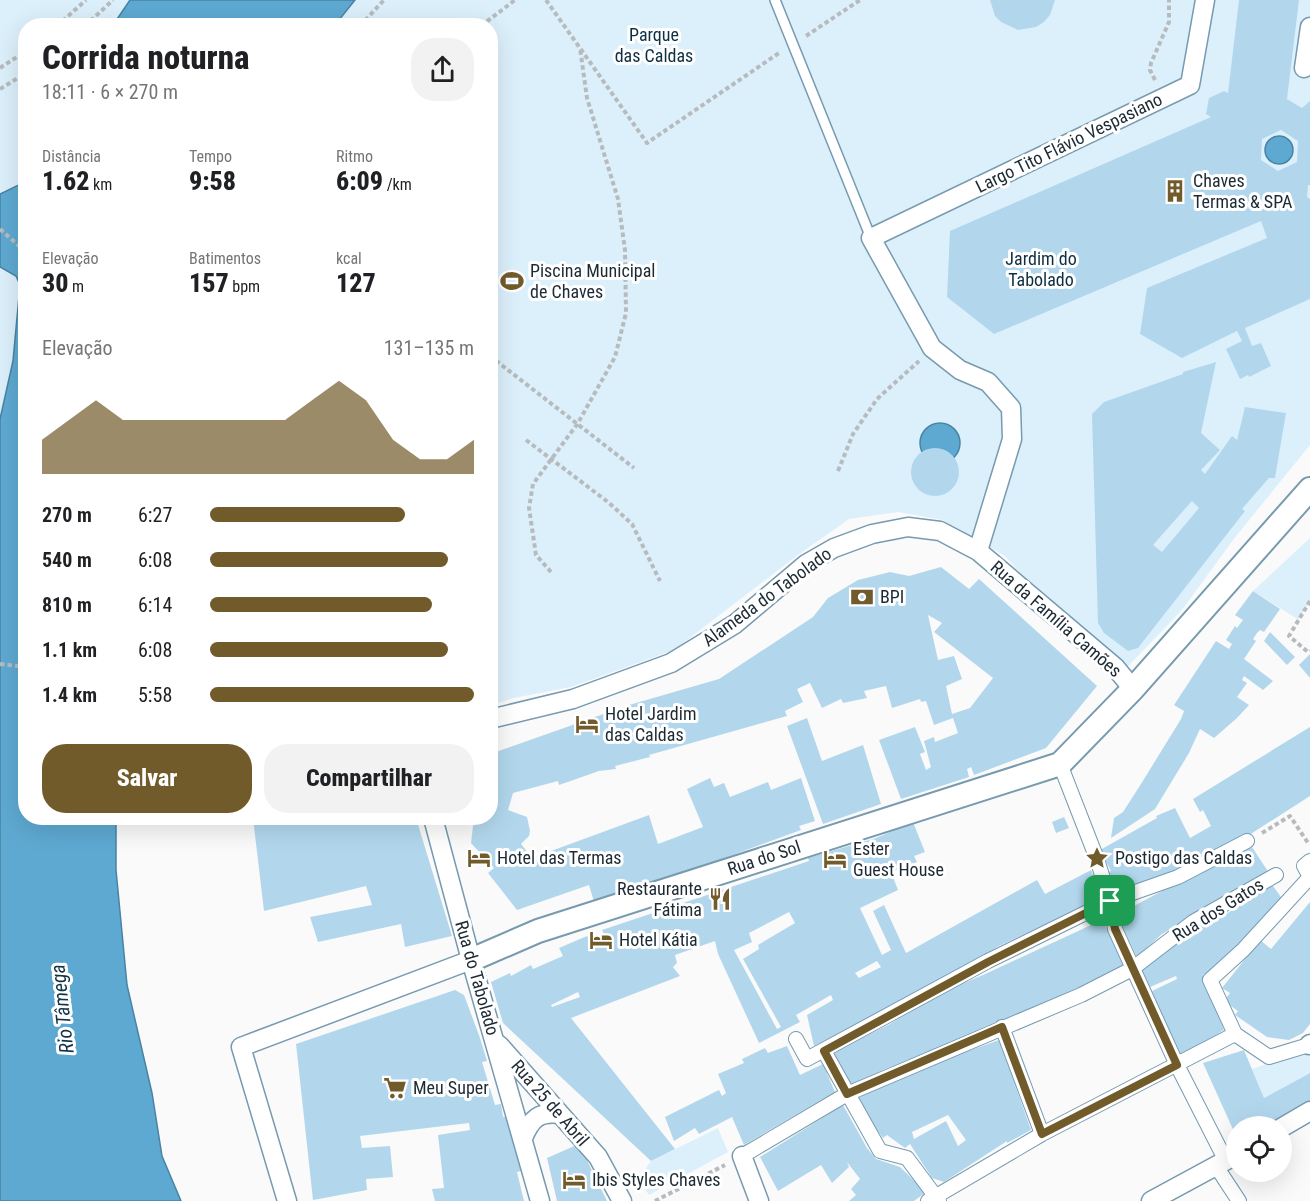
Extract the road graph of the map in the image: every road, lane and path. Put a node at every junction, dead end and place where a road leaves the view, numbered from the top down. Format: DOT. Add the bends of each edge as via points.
graph roads {
  1 [pos="86,0"];
  2 [pos="113,0"];
  3 [pos="384,0"];
  4 [pos="515,0"];
  5 [pos="546,0"];
  6 [pos="775,0"];
  7 [pos="860,0"];
  8 [pos="1169,0"];
  9 [pos="1205,0"];
  10 [pos="66,18"];
  11 [pos="94,18"];
  12 [pos="367,18"];
  13 [pos="491,18"];
  14 [pos="1310,27"];
  15 [pos="794,43"];
  16 [pos="580,48"];
  17 [pos="18,56"];
  18 [pos="0,68"];
  19 [pos="1304,68"];
  20 [pos="18,78"];
  21 [pos="0,89"];
  22 [pos="1165,96"];
  23 [pos="0,229"];
  24 [pos="871,238"];
  25 [pos="18,245"];
  26 [pos="932,348"];
  27 [pos="498,362"];
  28 [pos="578,423"];
  29 [pos="526,440"];
  30 [pos="551,459"];
  31 [pos="634,468"];
  32 [pos="838,471"];
  33 [pos="1310,489"];
  34 [pos="978,551"];
  35 [pos="551,572"];
  36 [pos="660,581"];
  37 [pos="1310,601"];
  38 [pos="1310,651"];
  39 [pos="0,664"];
  40 [pos="18,666"];
  41 [pos="1133,689"];
  42 [pos="498,717"];
  43 [pos="1060,764"];
  44 [pos="435,825"];
  45 [pos="1247,841"];
  46 [pos="1310,846"];
  47 [pos="1310,861"];
  48 [pos="1276,875"];
  49 [pos="1110,901"];
  50 [pos="471,960"];
  51 [pos="1132,969"];
  52 [pos="1002,1027"];
  53 [pos="1234,1034"];
  54 [pos="494,1039"];
  55 [pos="796,1039"];
  56 [pos="1309,1044"];
  57 [pos="824,1051"];
  58 [pos="1177,1065"];
  59 [pos="847,1094"];
  60 [pos="1310,1111"];
  61 [pos="560,1114"];
  62 [pos="1292,1122"];
  63 [pos="1042,1134"];
  64 [pos="523,1138"];
  65 [pos="742,1156"];
  66 [pos="1226,1161"];
  67 [pos="1233,1182"];
  68 [pos="934,1199"];
  69 [pos="287,1201"];
  70 [pos="540,1201"];
  71 [pos="622,1201"];
  72 [pos="655,1201"];
  73 [pos="759,1201"];
  74 [pos="1151,1201"];
  75 [pos="1239,1201"];
  1 -- 10 [label="path"];
  2 -- 11 [label="path"];
  3 -- 12 [label="path"];
  4 -- 13 [label="path"];
  5 -- 16 [label="path"];
  6 -- 15 [label="lane"];
  7 -- 15 [label="path"];
  8 -- 22 [label="path" via="1165,34 1150,70"];
  9 -- 22 [label="street, Largo Tito Flávio Vespasiano" via="1190,85"];
  14 -- 19 [label="street"];
  15 -- 16 [label="path" via="647,143"];
  15 -- 24 [label="lane"];
  16 -- 28 [label="path" via="587,98 618,199 625,250 626,313 615,357"];
  17 -- 18 [label="path"];
  20 -- 21 [label="path"];
  22 -- 24 [label="street, Largo Tito Flávio Vespasiano"];
  23 -- 25 [label="path"];
  24 -- 26 [label="street"];
  26 -- 32 [label="path" via="876,399 853,434"];
  26 -- 34 [label="street" via="960,370 988,382 1011,408 1012,439"];
  27 -- 28 [label="path"];
  28 -- 30 [label="path"];
  28 -- 31 [label="path"];
  29 -- 30 [label="path"];
  30 -- 35 [label="path" via="533,484 529,508 536,555"];
  30 -- 36 [label="path" via="632,524"];
  33 -- 41 [label="street"];
  34 -- 41 [label="street, Rua da Família Camões" via="1115,667"];
  34 -- 42 [label="street, Alameda do Tabolado" via="940,531 908,527 872,534 806,564 735,624 671,663 573,699"];
  37 -- 38 [label="path" via="1289,636"];
  39 -- 40 [label="path"];
  41 -- 43 [label="street"];
  43 -- 49 [label="street"];
  43 -- 50 [label="street, Rua do Sol" via="538,931"];
  44 -- 50 [label="street, Rua do Tabolado"];
  45 -- 46 [label="path" via="1290,816"];
  45 -- 49 [label="street" via="1178,877"];
  47 -- 53 [label="street" via="1304,866 1310,877 1210,981"];
  48 -- 51 [label="street, Rua dos Gatos" via="1192,922"];
  49 -- 51 [label="street" via="1115,929"];
  49 -- 57 [label="street"];
  50 -- 54 [label="street, Rua do Tabolado"];
  50 -- 69 [label="street" via="241,1047"];
  51 -- 52 [label="street, Rua dos Gatos"];
  51 -- 58 [label="street"];
  52 -- 59 [label="street, Rua dos Gatos"];
  52 -- 63 [label="street"];
  53 -- 56 [label="street" via="1269,1058"];
  53 -- 58 [label="street"];
  54 -- 61 [label="street, Rua 25 de Abril"];
  54 -- 64 [label="street, Rua do Tabolado"];
  55 -- 57 [label="street" via="807,1059"];
  57 -- 59 [label="street"];
  58 -- 63 [label="street"];
  58 -- 66 [label="street"];
  59 -- 65 [label="street, Rua dos Gatos"];
  59 -- 68 [label="street" via="880,1150 907,1158"];
  60 -- 62 [label="street"];
  61 -- 64 [label="street" via="538,1115"];
  61 -- 71 [label="street, Rua 25 de Abril" via="598,1157"];
  63 -- 68 [label="street"];
  64 -- 70 [label="street"];
  65 -- 72 [label="path"];
  65 -- 73 [label="street"];
  66 -- 74 [label="street"];
  67 -- 75 [label="street"];
}
